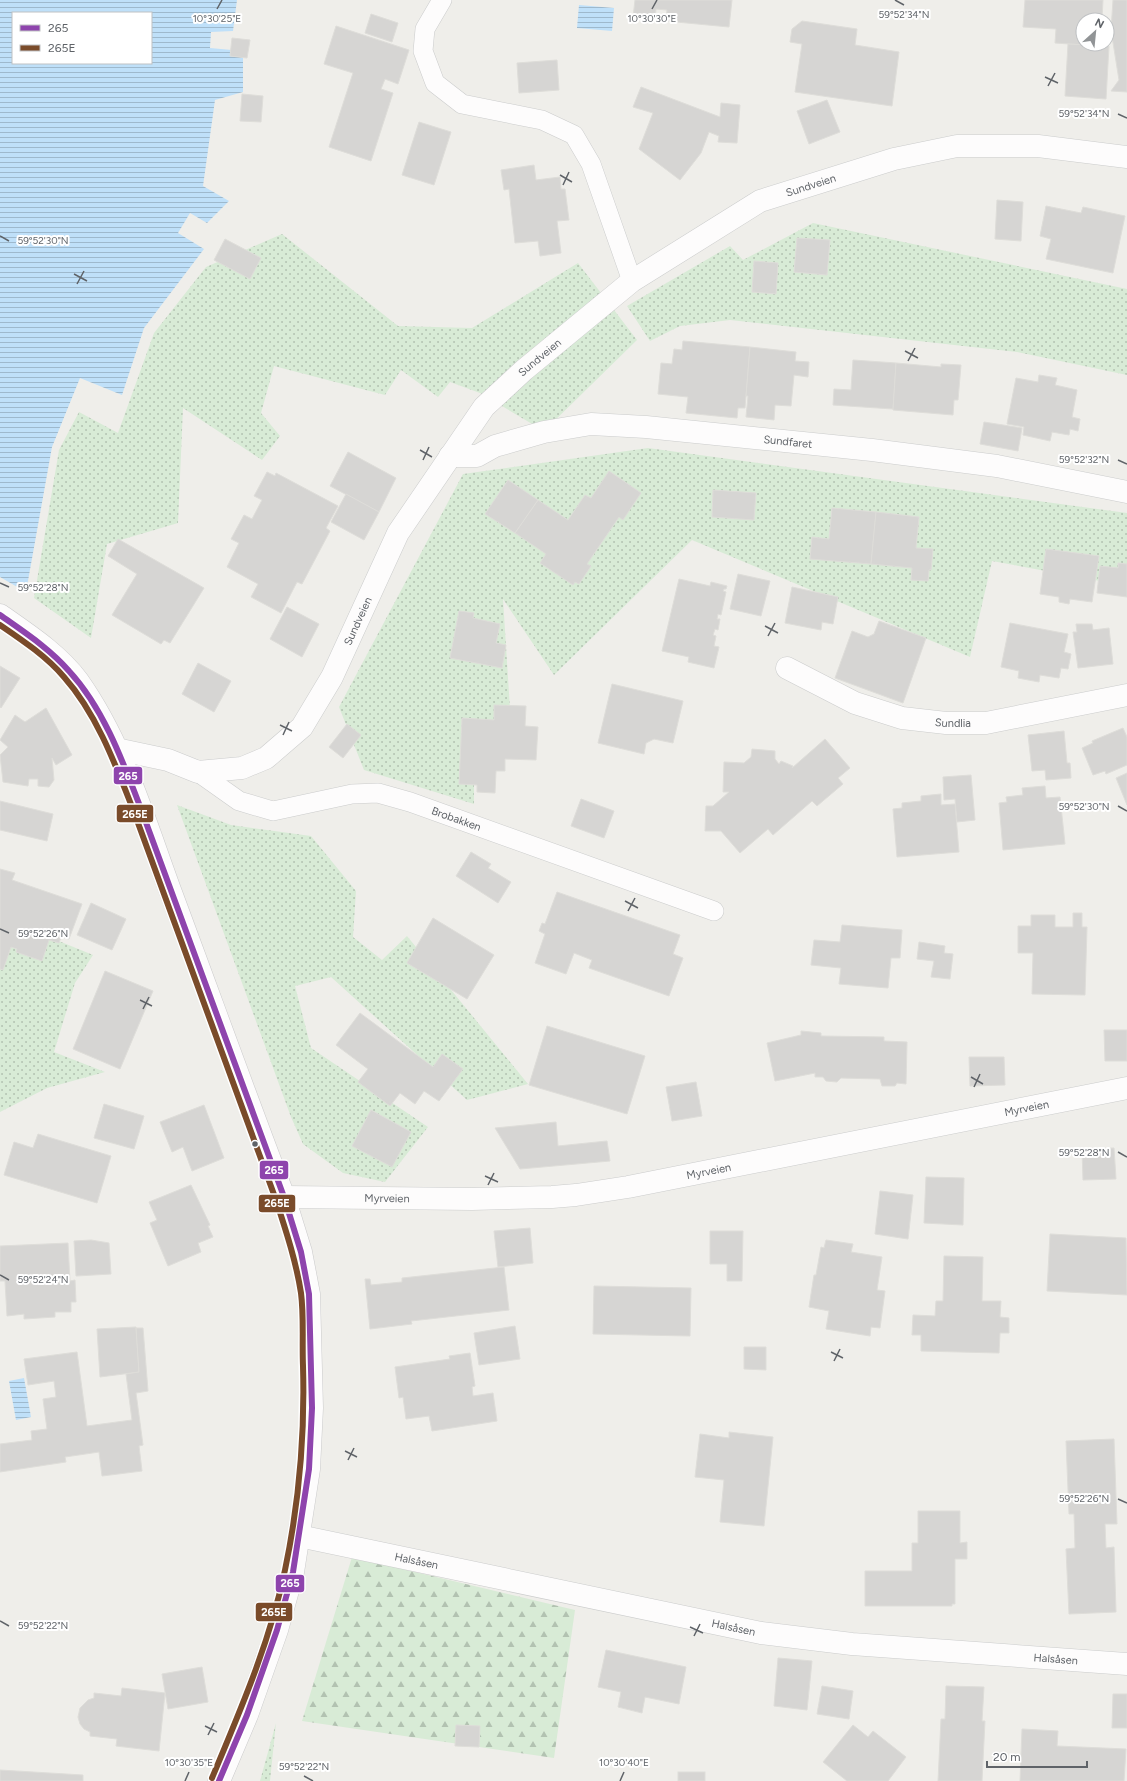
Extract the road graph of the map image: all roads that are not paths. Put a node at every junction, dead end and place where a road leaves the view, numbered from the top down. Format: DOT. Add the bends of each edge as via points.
graph roads {
  1 [pos="442,0"];
  2 [pos="1127,157"];
  3 [pos="632,281"];
  4 [pos="450,456"];
  5 [pos="1127,492"];
  6 [pos="8,620"];
  7 [pos="787,668"];
  8 [pos="1127,695"];
  9 [pos="116,749"];
  10 [pos="198,772"];
  11 [pos="714,911"];
  12 [pos="1127,1088"];
  13 [pos="284,1197"];
  14 [pos="299,1536"];
  15 [pos="1127,1664"];
  16 [pos="219,1781"];
  1 -- 3 [label="lane" via="425,29 423,51 434,83 462,104 542,120 574,135 591,164"];
  2 -- 3 [label="street, Sundveien" via="1038,146 957,146 894,159 760,201"];
  3 -- 4 [label="street, Sundveien" via="524,370 484,407"];
  4 -- 5 [label="street, Sundfaret" via="477,456 495,446 544,432 591,424 872,450 997,466"];
  4 -- 10 [label="street, Sundveien" via="398,533 332,677 302,727 266,758 242,768"];
  6 -- 9 [label="street" via="50,653 77,681"];
  7 -- 8 [label="street, Sundlia" via="855,703 902,718 946,723 986,722"];
  9 -- 10 [label="street, Sundveien" via="168,760"];
  9 -- 13 [label="street"];
  10 -- 11 [label="lane, Brobakken" via="239,802 273,810 352,794 378,793 410,802"];
  12 -- 13 [label="street, Myrveien" via="576,1196 472,1199"];
  13 -- 14 [label="street" via="301,1252 310,1324 312,1408 309,1469"];
  14 -- 15 [label="street, Halsåsen" via="761,1633 852,1644"];
  14 -- 16 [label="street" via="293,1572 270,1652"];
}
